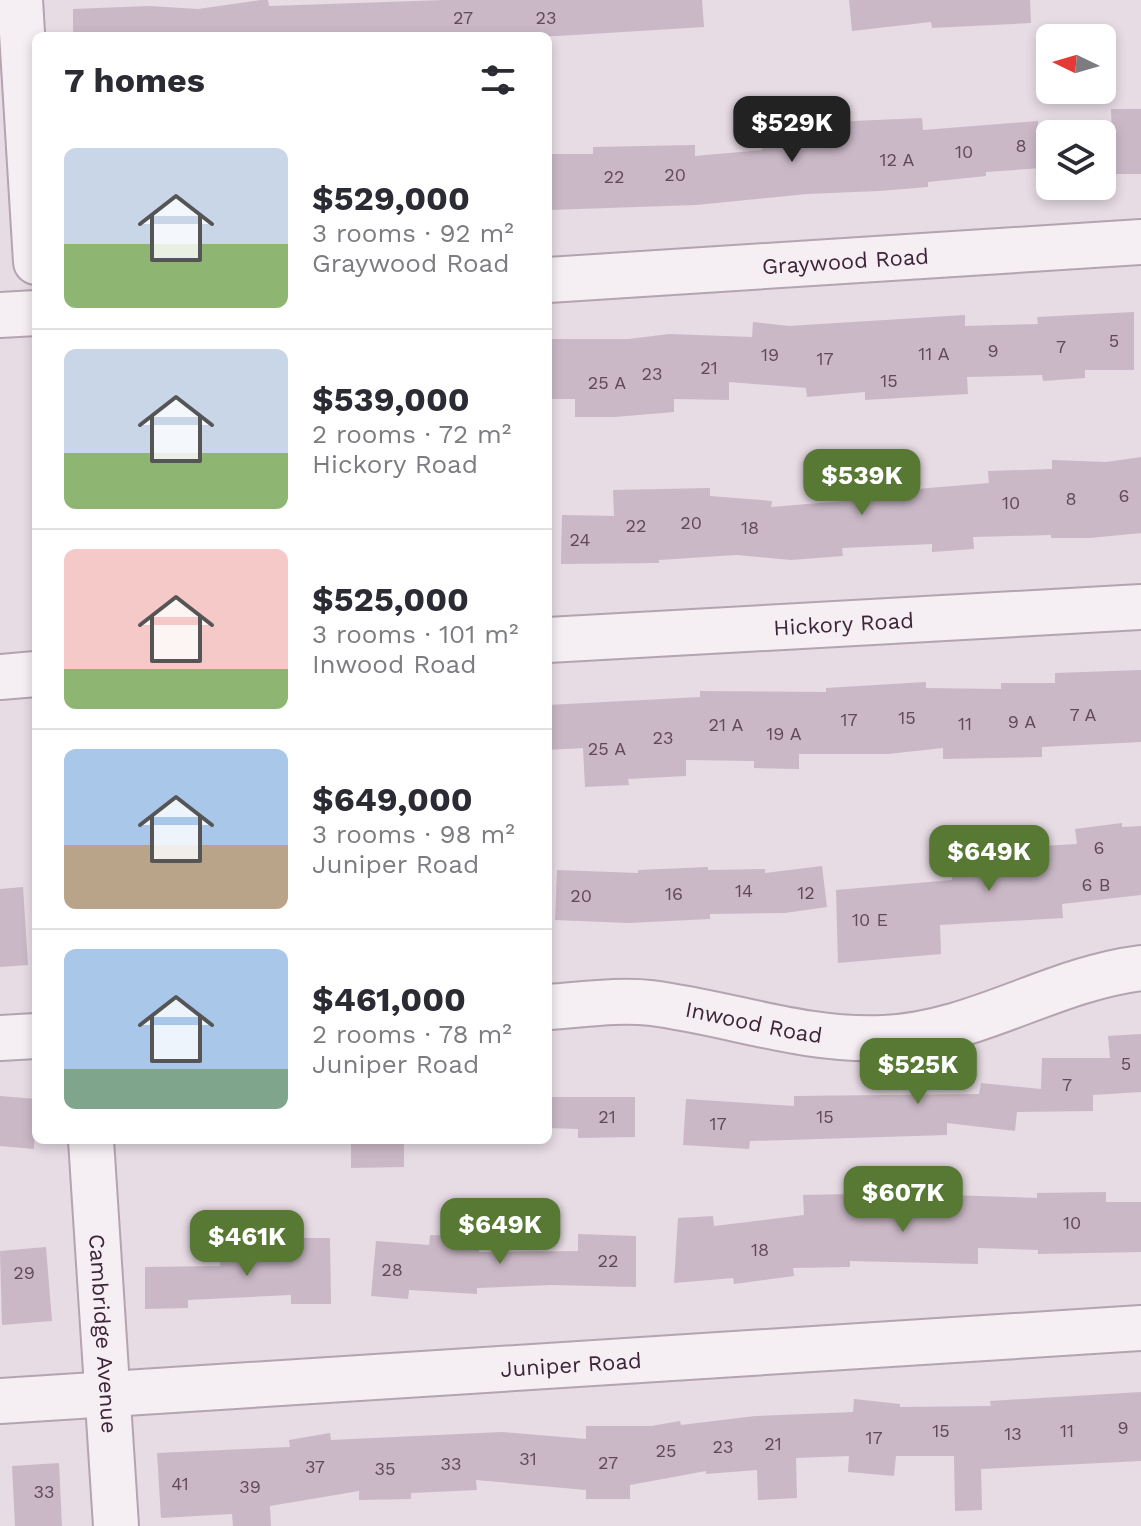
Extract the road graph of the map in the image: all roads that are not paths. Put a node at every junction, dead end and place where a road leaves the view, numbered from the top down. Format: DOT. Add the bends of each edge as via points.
graph roads {
  1 [pos="20,0"];
  2 [pos="32,196"];
  3 [pos="1141,242"];
  4 [pos="552,280"];
  5 [pos="32,313"];
  6 [pos="0,315"];
  7 [pos="1141,607"];
  8 [pos="552,640"];
  9 [pos="32,674"];
  10 [pos="0,677"];
  11 [pos="1141,968"];
  12 [pos="552,1007"];
  13 [pos="32,1036"];
  14 [pos="0,1038"];
  15 [pos="91,1144"];
  16 [pos="1141,1328"];
  17 [pos="108,1394"];
  18 [pos="0,1401"];
  19 [pos="116,1526"];
  1 -- 2 [label="street"];
  3 -- 4 [label="street, Graywood Road"];
  5 -- 6 [label="street"];
  7 -- 8 [label="street, Hickory Road"];
  9 -- 10 [label="street"];
  11 -- 12 [label="street, Inwood Road" via="1091,979 957,1027 885,1038 824,1038 649,1003"];
  13 -- 14 [label="street"];
  15 -- 17 [label="street, Cambridge Avenue"];
  16 -- 17 [label="street, Juniper Road"];
  17 -- 18 [label="street, Juniper Road"];
  17 -- 19 [label="street, Cambridge Avenue"];
}
